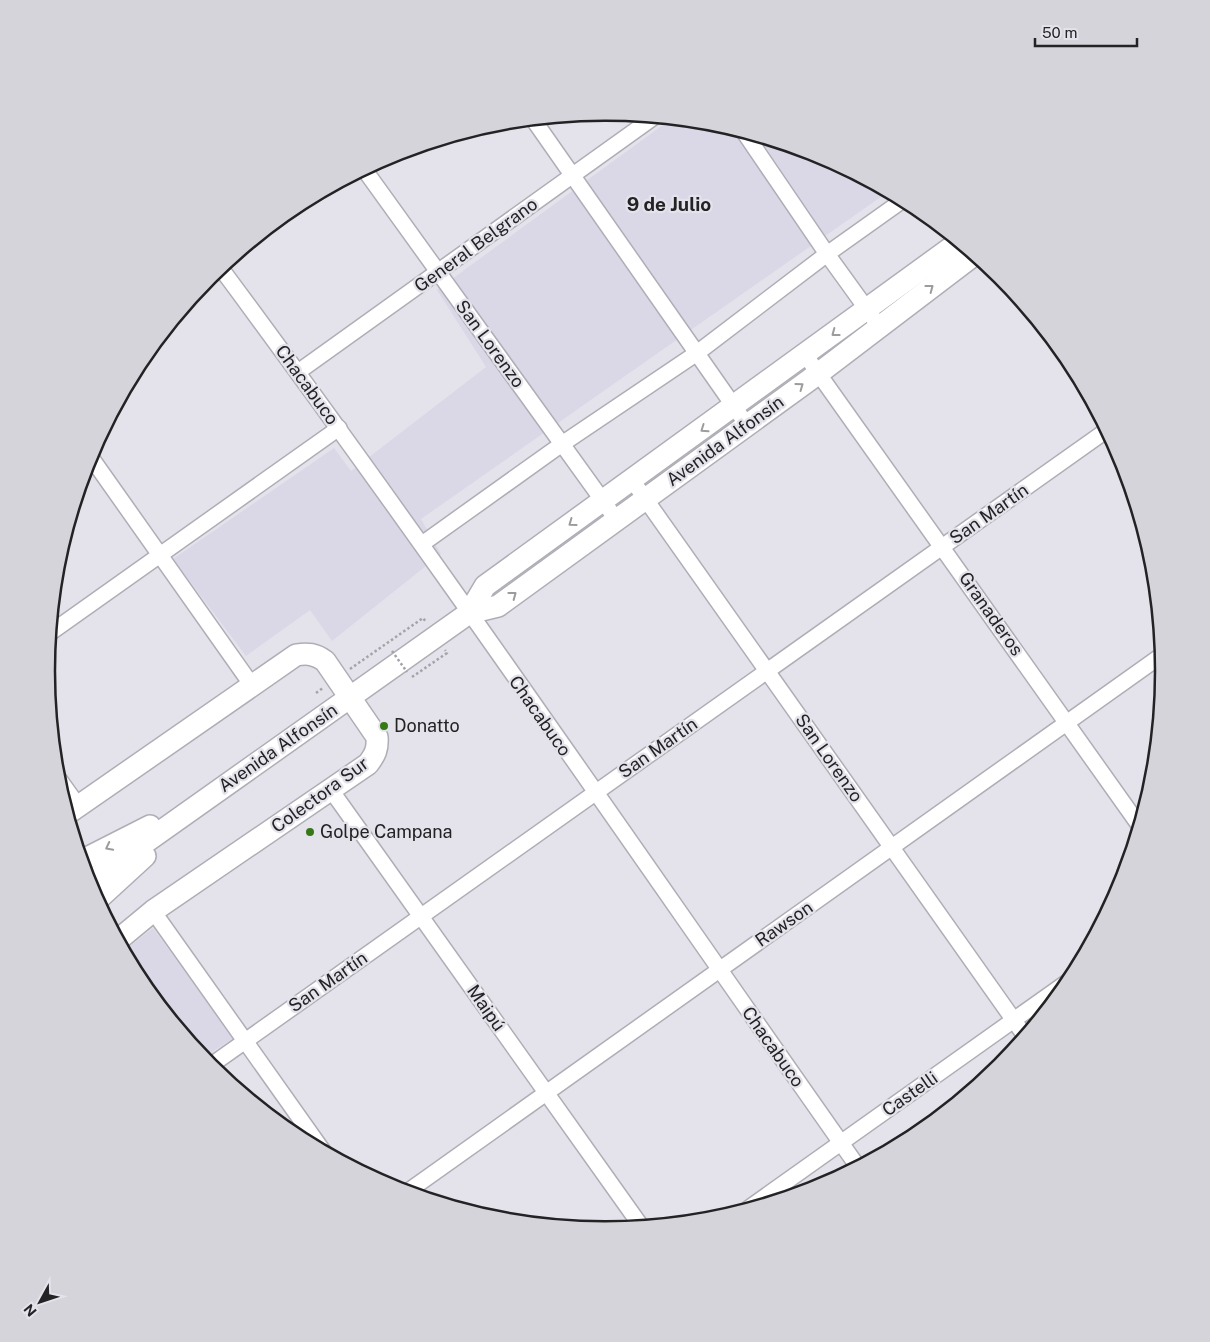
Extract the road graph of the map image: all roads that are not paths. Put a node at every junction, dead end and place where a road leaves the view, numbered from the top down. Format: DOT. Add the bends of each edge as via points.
graph roads {
  1 [pos="646,123"];
  2 [pos="538,125"];
  3 [pos="750,141"];
  4 [pos="368,175"];
  5 [pos="573,175"];
  6 [pos="896,205"];
  7 [pos="954,246"];
  8 [pos="827,254"];
  9 [pos="969,258"];
  10 [pos="438,272"];
  11 [pos="225,274"];
  12 [pos="873,318"];
  13 [pos="697,353"];
  14 [pos="806,356"];
  15 [pos="298,372"];
  16 [pos="819,373"];
  17 [pos="734,407"];
  18 [pos="747,425"];
  19 [pos="339,428"];
  20 [pos="1101,434"];
  21 [pos="562,444"];
  22 [pos="96,464"];
  23 [pos="632,480"];
  24 [pos="646,498"];
  25 [pos="603,500"];
  26 [pos="616,519"];
  27 [pos="422,544"];
  28 [pos="943,546"];
  29 [pos="160,555"];
  30 [pos="469,613"];
  31 [pos="57,628"];
  32 [pos="1155,660"];
  33 [pos="767,671"];
  34 [pos="251,684"];
  35 [pos="350,696"];
  36 [pos="1067,723"];
  37 [pos="332,790"];
  38 [pos="214,793"];
  39 [pos="594,793"];
  40 [pos="73,811"];
  41 [pos="1134,819"];
  42 [pos="892,847"];
  43 [pos="88,858"];
  44 [pos="96,878"];
  45 [pos="103,894"];
  46 [pos="153,911"];
  47 [pos="421,916"];
  48 [pos="123,936"];
  49 [pos="719,970"];
  50 [pos="1049,995"];
  51 [pos="1014,1020"];
  52 [pos="1021,1031"];
  53 [pos="245,1041"];
  54 [pos="217,1061"];
  55 [pos="546,1093"];
  56 [pos="313,1136"];
  57 [pos="841,1143"];
  58 [pos="854,1161"];
  59 [pos="414,1187"];
  60 [pos="765,1197"];
  61 [pos="637,1220"];
  1 -- 5 [label="street, General Belgrano"];
  2 -- 5 [label="street"];
  3 -- 8 [label="street"];
  4 -- 10 [label="street, San Lorenzo"];
  5 -- 10 [label="street, General Belgrano"];
  5 -- 13 [label="street"];
  6 -- 8 [label="street"];
  7 -- 12 [label="main road, Avenida Alfonsín"];
  8 -- 12 [label="street"];
  8 -- 13 [label="street"];
  12 -- 9 [label="main road, Avenida Alfonsín, one-way"];
  10 -- 15 [label="street, General Belgrano"];
  10 -- 21 [label="street, San Lorenzo"];
  11 -- 15 [label="street, Chacabuco"];
  12 -- 14 [label="main road, Avenida Alfonsín, one-way"];
  12 -- 16 [label="main road, Avenida Alfonsín"];
  13 -- 17 [label="street"];
  13 -- 21 [label="street"];
  14 -- 16 [label="street, Granaderos"];
  14 -- 17 [label="main road, Avenida Alfonsín"];
  15 -- 19 [label="street, Chacabuco"];
  18 -- 16 [label="main road, Avenida Alfonsín, one-way"];
  16 -- 28 [label="street, Granaderos"];
  17 -- 18 [label="street"];
  17 -- 23 [label="main road, Avenida Alfonsín, one-way"];
  18 -- 24 [label="main road, Avenida Alfonsín"];
  19 -- 27 [label="street, Chacabuco"];
  19 -- 29 [label="street"];
  20 -- 28 [label="street, San Martín"];
  21 -- 25 [label="street, San Lorenzo"];
  21 -- 27 [label="street"];
  22 -- 29 [label="street"];
  23 -- 24 [label="street, San Lorenzo"];
  23 -- 25 [label="main road, Avenida Alfonsín"];
  24 -- 26 [label="main road, Avenida Alfonsín"];
  24 -- 33 [label="street, San Lorenzo"];
  25 -- 26 [label="street, San Lorenzo"];
  25 -- 30 [label="main road, Avenida Alfonsín, one-way" via="485,586"];
  30 -- 26 [label="main road, Avenida Alfonsín, one-way" via="498,606"];
  27 -- 30 [label="street, Chacabuco"];
  28 -- 33 [label="street, San Martín"];
  28 -- 36 [label="street, Granaderos"];
  29 -- 31 [label="street"];
  29 -- 34 [label="street"];
  30 -- 35 [label="main road, Avenida Alfonsín"];
  30 -- 39 [label="street, Chacabuco"];
  32 -- 36 [label="street, Rawson"];
  33 -- 39 [label="street, San Martín"];
  33 -- 42 [label="street, San Lorenzo"];
  34 -- 35 [label="main road, Colectora Sur" via="296,655 306,653 325,661"];
  34 -- 40 [label="main road, Colectora Sur"];
  35 -- 37 [label="main road, Colectora Sur" via="377,737 378,746 368,764"];
  35 -- 38 [label="main road, Avenida Alfonsín"];
  36 -- 41 [label="street, Granaderos"];
  36 -- 42 [label="street, Rawson"];
  37 -- 46 [label="main road, Colectora Sur"];
  37 -- 47 [label="street, Maipú"];
  38 -- 43 [label="main road, one-way"];
  38 -- 44 [label="main road, Avenida Alfonsín"];
  38 -- 45 [label="main road"];
  39 -- 47 [label="street, San Martín"];
  39 -- 49 [label="street, Chacabuco"];
  42 -- 49 [label="street, Rawson"];
  42 -- 51 [label="street, San Lorenzo"];
  46 -- 48 [label="main road, Colectora Sur"];
  46 -- 53 [label="street"];
  47 -- 53 [label="street, San Martín"];
  47 -- 55 [label="street, Maipú"];
  49 -- 55 [label="street, Rawson"];
  49 -- 57 [label="street, Chacabuco"];
  50 -- 51 [label="street, Castelli"];
  51 -- 52 [label="street, San Lorenzo"];
  51 -- 57 [label="street, Castelli"];
  53 -- 54 [label="street, San Martín"];
  53 -- 56 [label="street"];
  55 -- 59 [label="street, Rawson"];
  55 -- 61 [label="street, Maipú"];
  57 -- 58 [label="street, Chacabuco"];
  57 -- 60 [label="street, Castelli"];
}
